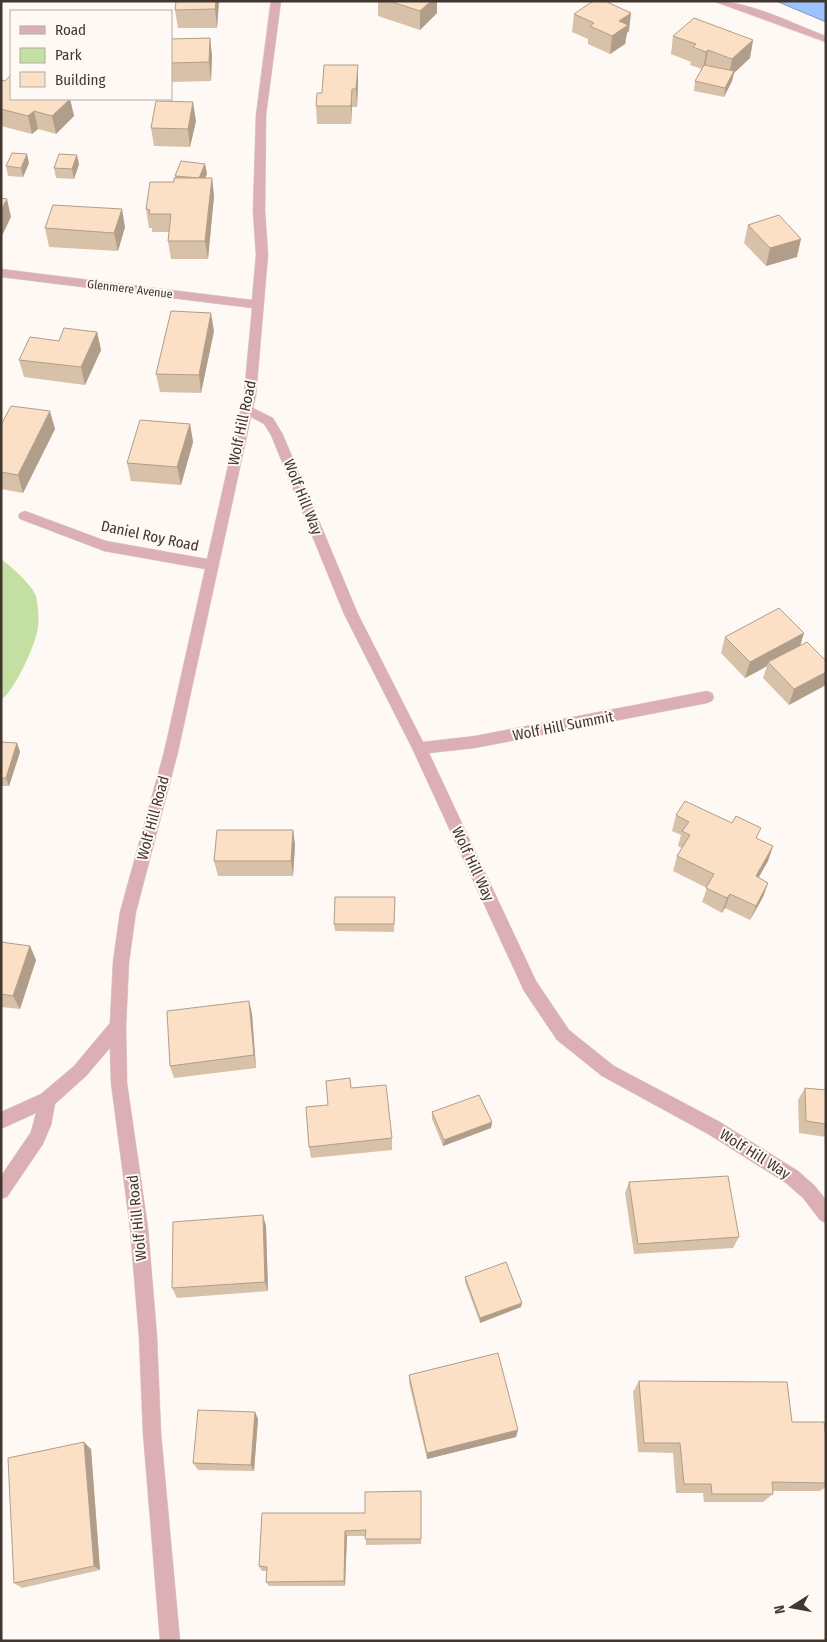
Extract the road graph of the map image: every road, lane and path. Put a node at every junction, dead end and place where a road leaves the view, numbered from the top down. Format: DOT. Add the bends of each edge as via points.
graph roads {
  1 [pos="276,1"];
  2 [pos="718,1"];
  3 [pos="826,39"];
  4 [pos="1,274"];
  5 [pos="258,305"];
  6 [pos="246,409"];
  7 [pos="25,516"];
  8 [pos="212,566"];
  9 [pos="707,697"];
  10 [pos="419,748"];
  11 [pos="118,1026"];
  12 [pos="47,1100"];
  13 [pos="1,1121"];
  14 [pos="1,1191"];
  15 [pos="826,1214"];
  16 [pos="170,1641"];
  1 -- 5 [label="street, Wolf Hill Road" via="261,115 259,211 262,255"];
  2 -- 3 [label="street"];
  4 -- 5 [label="street, Glenmere Avenue"];
  5 -- 6 [label="street, Wolf Hill Road"];
  6 -- 8 [label="street, Wolf Hill Road"];
  6 -- 10 [label="street, Wolf Hill Way" via="269,421 277,435 351,614"];
  7 -- 8 [label="street, Daniel Roy Road" via="104,546"];
  8 -- 11 [label="street, Wolf Hill Road" via="171,752 128,912 121,962"];
  9 -- 10 [label="street, Wolf Hill Summit" via="475,742"];
  10 -- 15 [label="street, Wolf Hill Way" via="530,986 563,1035 608,1071 714,1128 792,1176"];
  11 -- 12 [label="street" via="80,1071"];
  11 -- 16 [label="street, Wolf Hill Road" via="119,1083 148,1337 152,1433"];
  12 -- 13 [label="street"];
  12 -- 14 [label="street" via="40,1132"];
}
